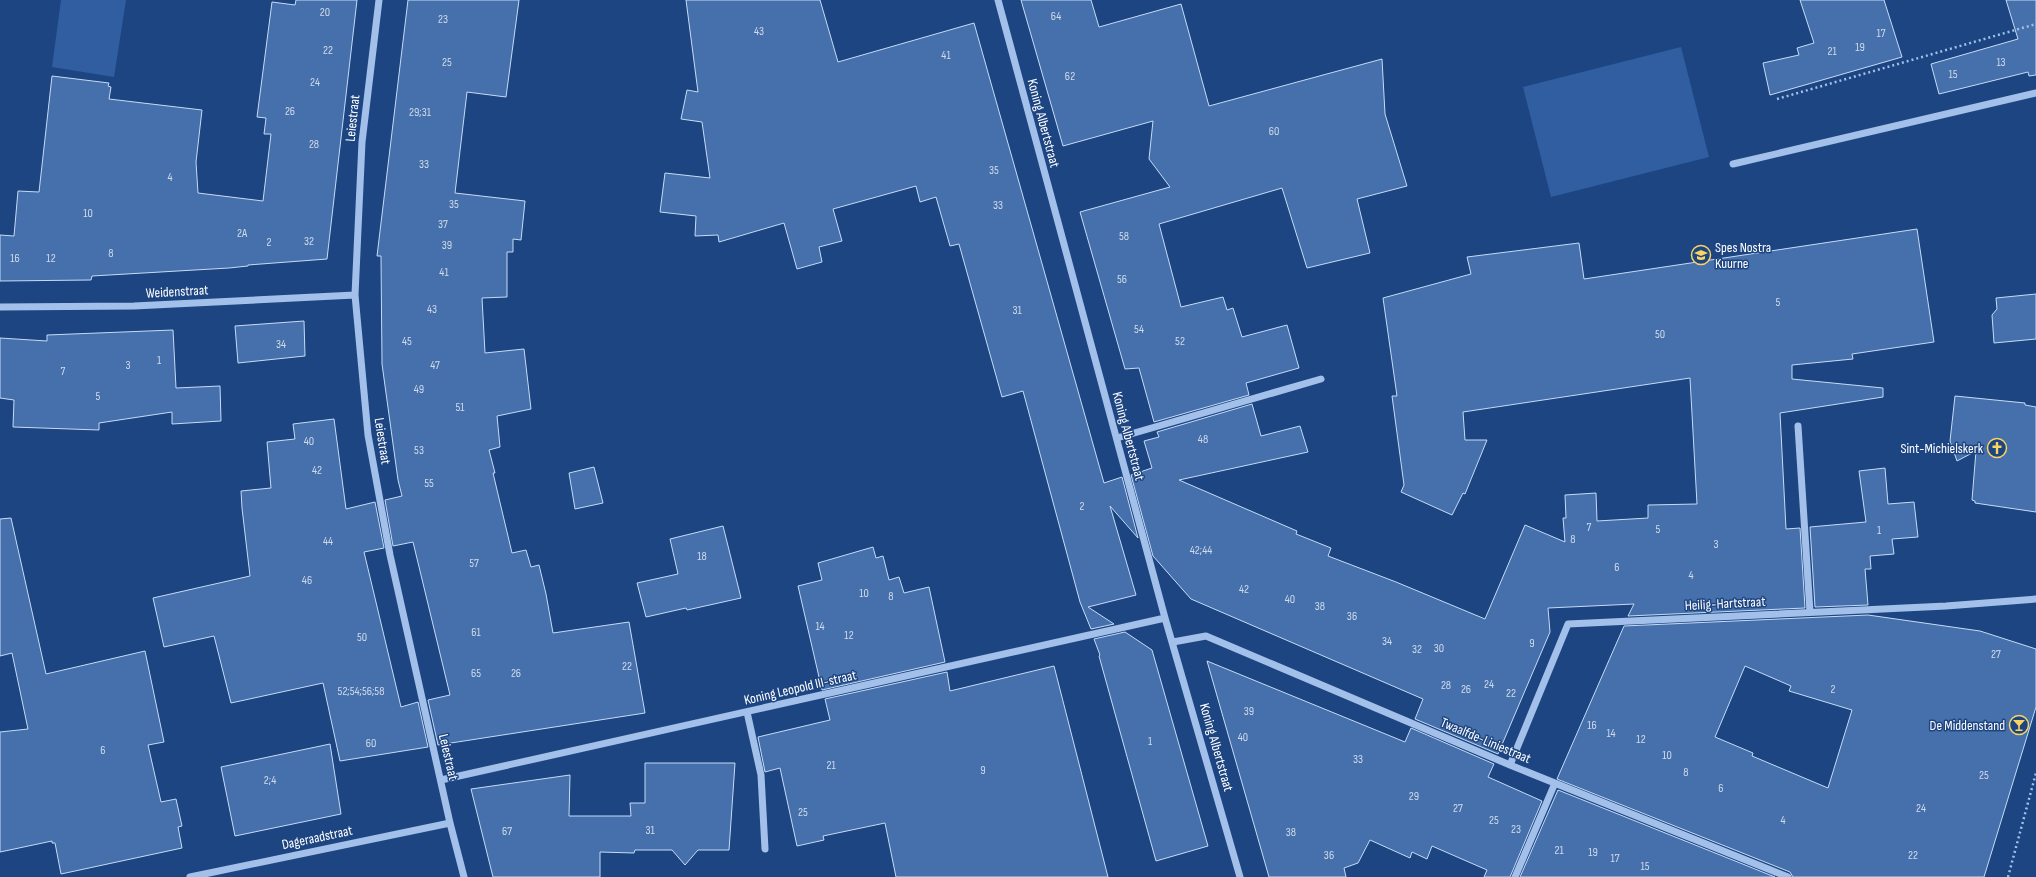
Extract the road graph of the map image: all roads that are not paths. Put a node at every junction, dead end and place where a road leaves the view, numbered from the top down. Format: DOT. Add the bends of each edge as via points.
graph roads {
  1 [pos="379,0"];
  2 [pos="998,0"];
  3 [pos="2036,93"];
  4 [pos="1733,164"];
  5 [pos="355,295"];
  6 [pos="0,307"];
  7 [pos="1321,379"];
  8 [pos="1798,426"];
  9 [pos="1117,438"];
  10 [pos="2036,599"];
  11 [pos="1810,612"];
  12 [pos="1165,618"];
  13 [pos="1173,642"];
  14 [pos="747,712"];
  15 [pos="1510,765"];
  16 [pos="441,780"];
  17 [pos="1555,783"];
  18 [pos="450,823"];
  19 [pos="765,849"];
  20 [pos="190,877"];
  21 [pos="464,877"];
  22 [pos="1240,877"];
  23 [pos="1515,877"];
  24 [pos="1788,877"];
  1 -- 5 [label="street, Leiestraat" via="362,142"];
  2 -- 9 [label="street, Koning Albertstraat"];
  3 -- 4 [label="street"];
  5 -- 6 [label="street, Weidenstraat" via="134,306"];
  5 -- 16 [label="street, Leiestraat" via="368,435 390,555"];
  7 -- 9 [label="street"];
  8 -- 11 [label="street"];
  9 -- 12 [label="street, Koning Albertstraat"];
  10 -- 11 [label="street, Heilig-Hartstraat"];
  11 -- 15 [label="street, Heilig-Hartstraat" via="1568,624"];
  12 -- 13 [label="street, Koning Albertstraat"];
  12 -- 14 [label="street, Koning Leopold III-straat"];
  13 -- 15 [label="street, Twaalfde-Liniestraat" via="1206,636"];
  13 -- 22 [label="street, Koning Albertstraat"];
  14 -- 16 [label="street, Koning Leopold III-straat"];
  14 -- 19 [label="street" via="761,775"];
  15 -- 17 [label="street, Twaalfde-Liniestraat"];
  16 -- 18 [label="street, Leiestraat"];
  17 -- 23 [label="street"];
  17 -- 24 [label="street, Twaalfde-Liniestraat"];
  18 -- 20 [label="street, Dageraadstraat"];
  18 -- 21 [label="street, Leiestraat"];
}
